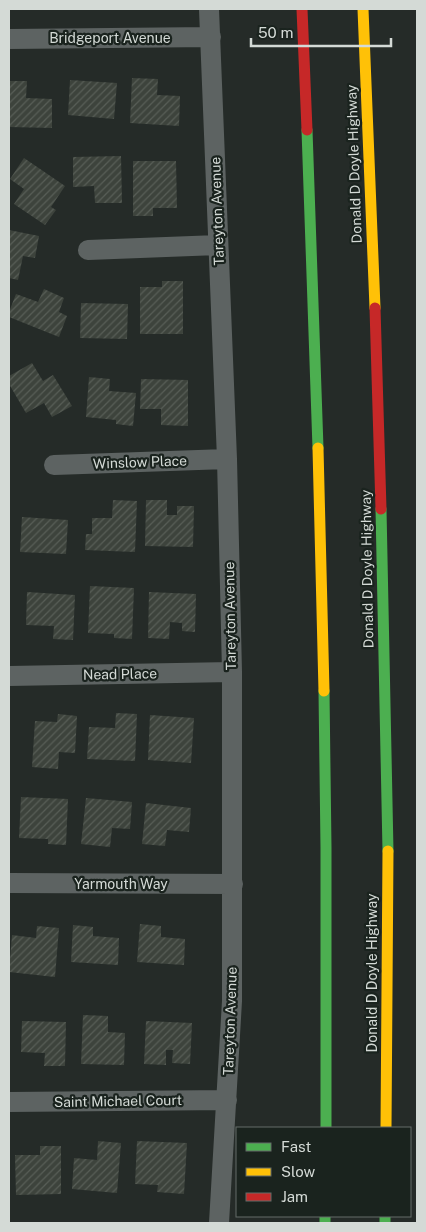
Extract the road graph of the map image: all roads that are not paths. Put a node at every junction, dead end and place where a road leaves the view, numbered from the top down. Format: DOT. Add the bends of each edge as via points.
graph roads {
  1 [pos="209,9"];
  2 [pos="302,9"];
  3 [pos="363,9"];
  4 [pos="210,37"];
  5 [pos="9,38"];
  6 [pos="218,245"];
  7 [pos="88,250"];
  8 [pos="226,459"];
  9 [pos="54,465"];
  10 [pos="232,672"];
  11 [pos="9,676"];
  12 [pos="9,883"];
  13 [pos="233,884"];
  14 [pos="227,1100"];
  15 [pos="9,1102"];
  16 [pos="326,1127"];
  17 [pos="386,1127"];
  18 [pos="219,1223"];
  1 -- 4 [label="street, Tareyton Avenue"];
  2 -- 16 [label="highway" via="314,274 324,677"];
  3 -- 17 [label="highway, Donald D Doyle Highway" via="374,271 388,872"];
  4 -- 5 [label="street, Bridgeport Avenue"];
  4 -- 6 [label="street, Tareyton Avenue"];
  6 -- 7 [label="street"];
  6 -- 8 [label="street, Tareyton Avenue"];
  8 -- 9 [label="street, Winslow Place"];
  8 -- 10 [label="street, Tareyton Avenue"];
  10 -- 11 [label="street, Nead Place"];
  10 -- 13 [label="street, Tareyton Avenue"];
  12 -- 13 [label="street, Yarmouth Way"];
  13 -- 14 [label="street, Tareyton Avenue"];
  14 -- 15 [label="street, Saint Michael Court"];
  14 -- 18 [label="street, Tareyton Avenue"];
}
